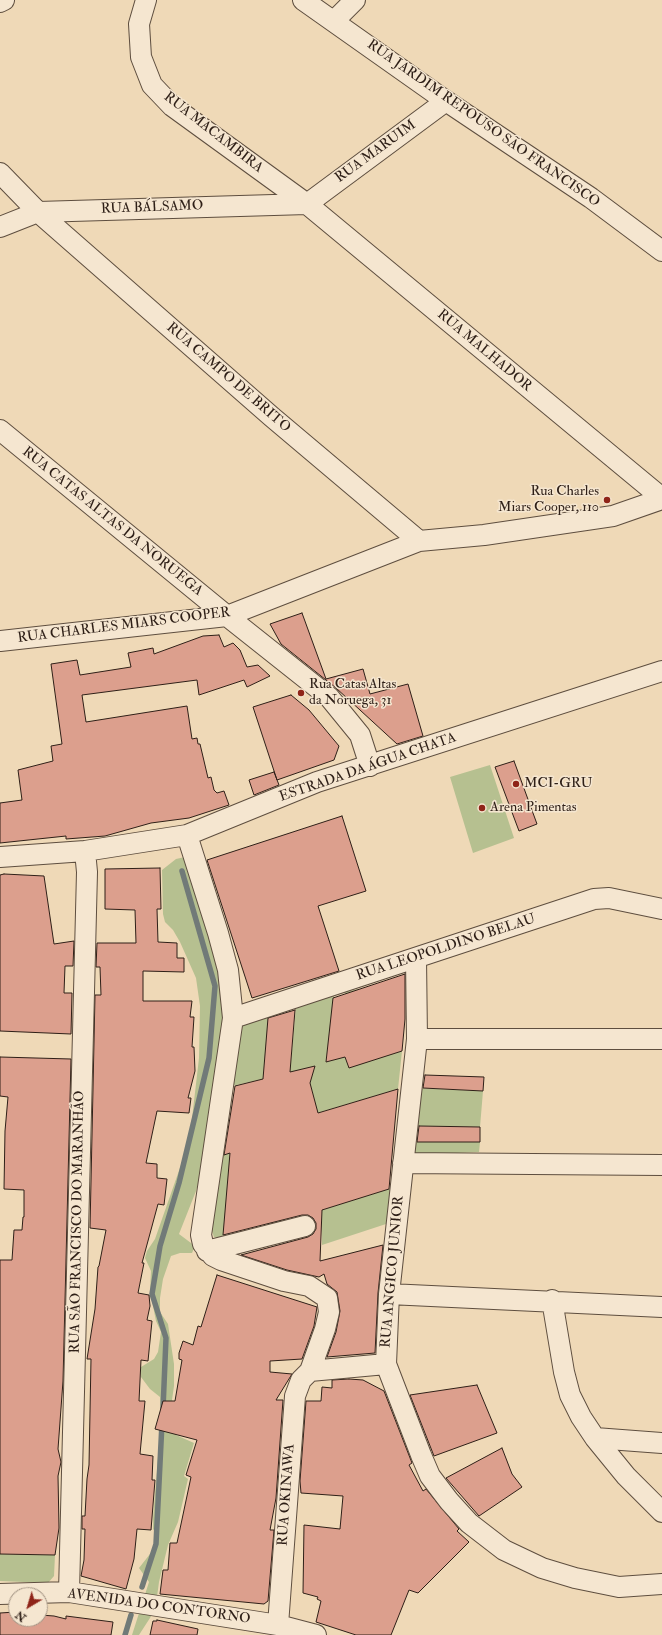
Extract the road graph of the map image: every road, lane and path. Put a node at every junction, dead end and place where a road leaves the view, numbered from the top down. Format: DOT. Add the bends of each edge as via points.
graph roads {
  1 [pos="4,0"];
  2 [pos="146,0"];
  3 [pos="303,0"];
  4 [pos="355,0"];
  5 [pos="0,2"];
  6 [pos="334,21"];
  7 [pos="446,101"];
  8 [pos="0,173"];
  9 [pos="306,204"];
  10 [pos="38,212"];
  11 [pos="0,227"];
  12 [pos="662,251"];
  13 [pos="0,430"];
  14 [pos="662,499"];
  15 [pos="419,541"];
  16 [pos="227,616"];
  17 [pos="0,641"];
  18 [pos="662,671"];
  19 [pos="370,766"];
  20 [pos="187,835"];
  21 [pos="85,851"];
  22 [pos="0,857"];
  23 [pos="662,909"];
  24 [pos="416,958"];
  25 [pos="233,1018"];
  26 [pos="417,1039"];
  27 [pos="662,1039"];
  28 [pos="403,1163"];
  29 [pos="662,1165"];
  30 [pos="305,1226"];
  31 [pos="207,1251"];
  32 [pos="389,1294"];
  33 [pos="552,1300"];
  34 [pos="662,1307"];
  35 [pos="386,1364"];
  36 [pos="310,1371"];
  37 [pos="595,1438"];
  38 [pos="662,1443"];
  39 [pos="662,1512"];
  40 [pos="662,1584"];
  41 [pos="69,1592"];
  42 [pos="0,1594"];
  43 [pos="278,1625"];
  44 [pos="239,1627"];
  45 [pos="316,1635"];
  1 -- 5 [label="street"];
  2 -- 9 [label="street, RUA MACAMBIRA" via="139,24 141,57 152,85 172,106"];
  3 -- 6 [label="street, RUA JARDIM REPOUSO SÃO FRANCISCO"];
  4 -- 6 [label="street"];
  6 -- 7 [label="street, RUA JARDIM REPOUSO SÃO FRANCISCO"];
  7 -- 9 [label="street, RUA MARUIM"];
  7 -- 12 [label="street, RUA JARDIM REPOUSO SÃO FRANCISCO" via="591,198"];
  8 -- 10 [label="street, RUA CAMPO DE BRITO"];
  9 -- 10 [label="street, RUA BÁLSAMO"];
  9 -- 14 [label="street, RUA MALHADOR"];
  10 -- 11 [label="street, RUA BÁLSAMO"];
  10 -- 15 [label="street, RUA CAMPO DE BRITO" via="272,417"];
  13 -- 16 [label="street, RUA CATAS ALTAS DA NORUEGA"];
  14 -- 15 [label="street, RUA CHARLES MIARS COOPER" via="613,516 484,535"];
  15 -- 16 [label="street, RUA CHARLES MIARS COOPER"];
  16 -- 17 [label="street, RUA CHARLES MIARS COOPER"];
  16 -- 19 [label="street, RUA CATAS ALTAS DA NORUEGA" via="329,697 360,735"];
  18 -- 19 [label="street, ESTRADA DA ÁGUA CHATA"];
  19 -- 20 [label="street, ESTRADA DA ÁGUA CHATA" via="317,782"];
  20 -- 21 [label="street, ESTRADA DA ÁGUA CHATA"];
  20 -- 25 [label="street" via="228,970"];
  21 -- 22 [label="street, ESTRADA DA ÁGUA CHATA"];
  21 -- 41 [label="street, RUA SÃO FRANCISCO DO MARANHÃO" via="87,872"];
  23 -- 24 [label="street, RUA LEOPOLDINO BELAU" via="609,898 594,899"];
  24 -- 25 [label="street, RUA LEOPOLDINO BELAU"];
  24 -- 26 [label="street, RUA ANGICO JUNIOR"];
  25 -- 31 [label="street" via="201,1235"];
  26 -- 27 [label="street"];
  26 -- 28 [label="street, RUA ANGICO JUNIOR"];
  28 -- 29 [label="street"];
  28 -- 32 [label="street, RUA ANGICO JUNIOR"];
  30 -- 31 [label="street"];
  31 -- 36 [label="street, RUA OKINAWA" via="221,1260 284,1281 309,1286 327,1298 329,1312"];
  32 -- 33 [label="street"];
  32 -- 35 [label="street, RUA ANGICO JUNIOR"];
  33 -- 34 [label="street"];
  33 -- 37 [label="street" via="570,1395"];
  35 -- 36 [label="street"];
  35 -- 40 [label="street, RUA ANGICO JUNIOR" via="430,1476 469,1523 504,1550 542,1568 619,1587"];
  36 -- 43 [label="street, RUA OKINAWA" via="301,1380 295,1396"];
  37 -- 38 [label="street"];
  37 -- 39 [label="street" via="626,1476"];
  41 -- 42 [label="street, AVENIDA DO CONTORNO"];
  41 -- 44 [label="street, AVENIDA DO CONTORNO"];
  43 -- 44 [label="street, AVENIDA DO CONTORNO"];
  43 -- 45 [label="street, AVENIDA DO CONTORNO"];
}
